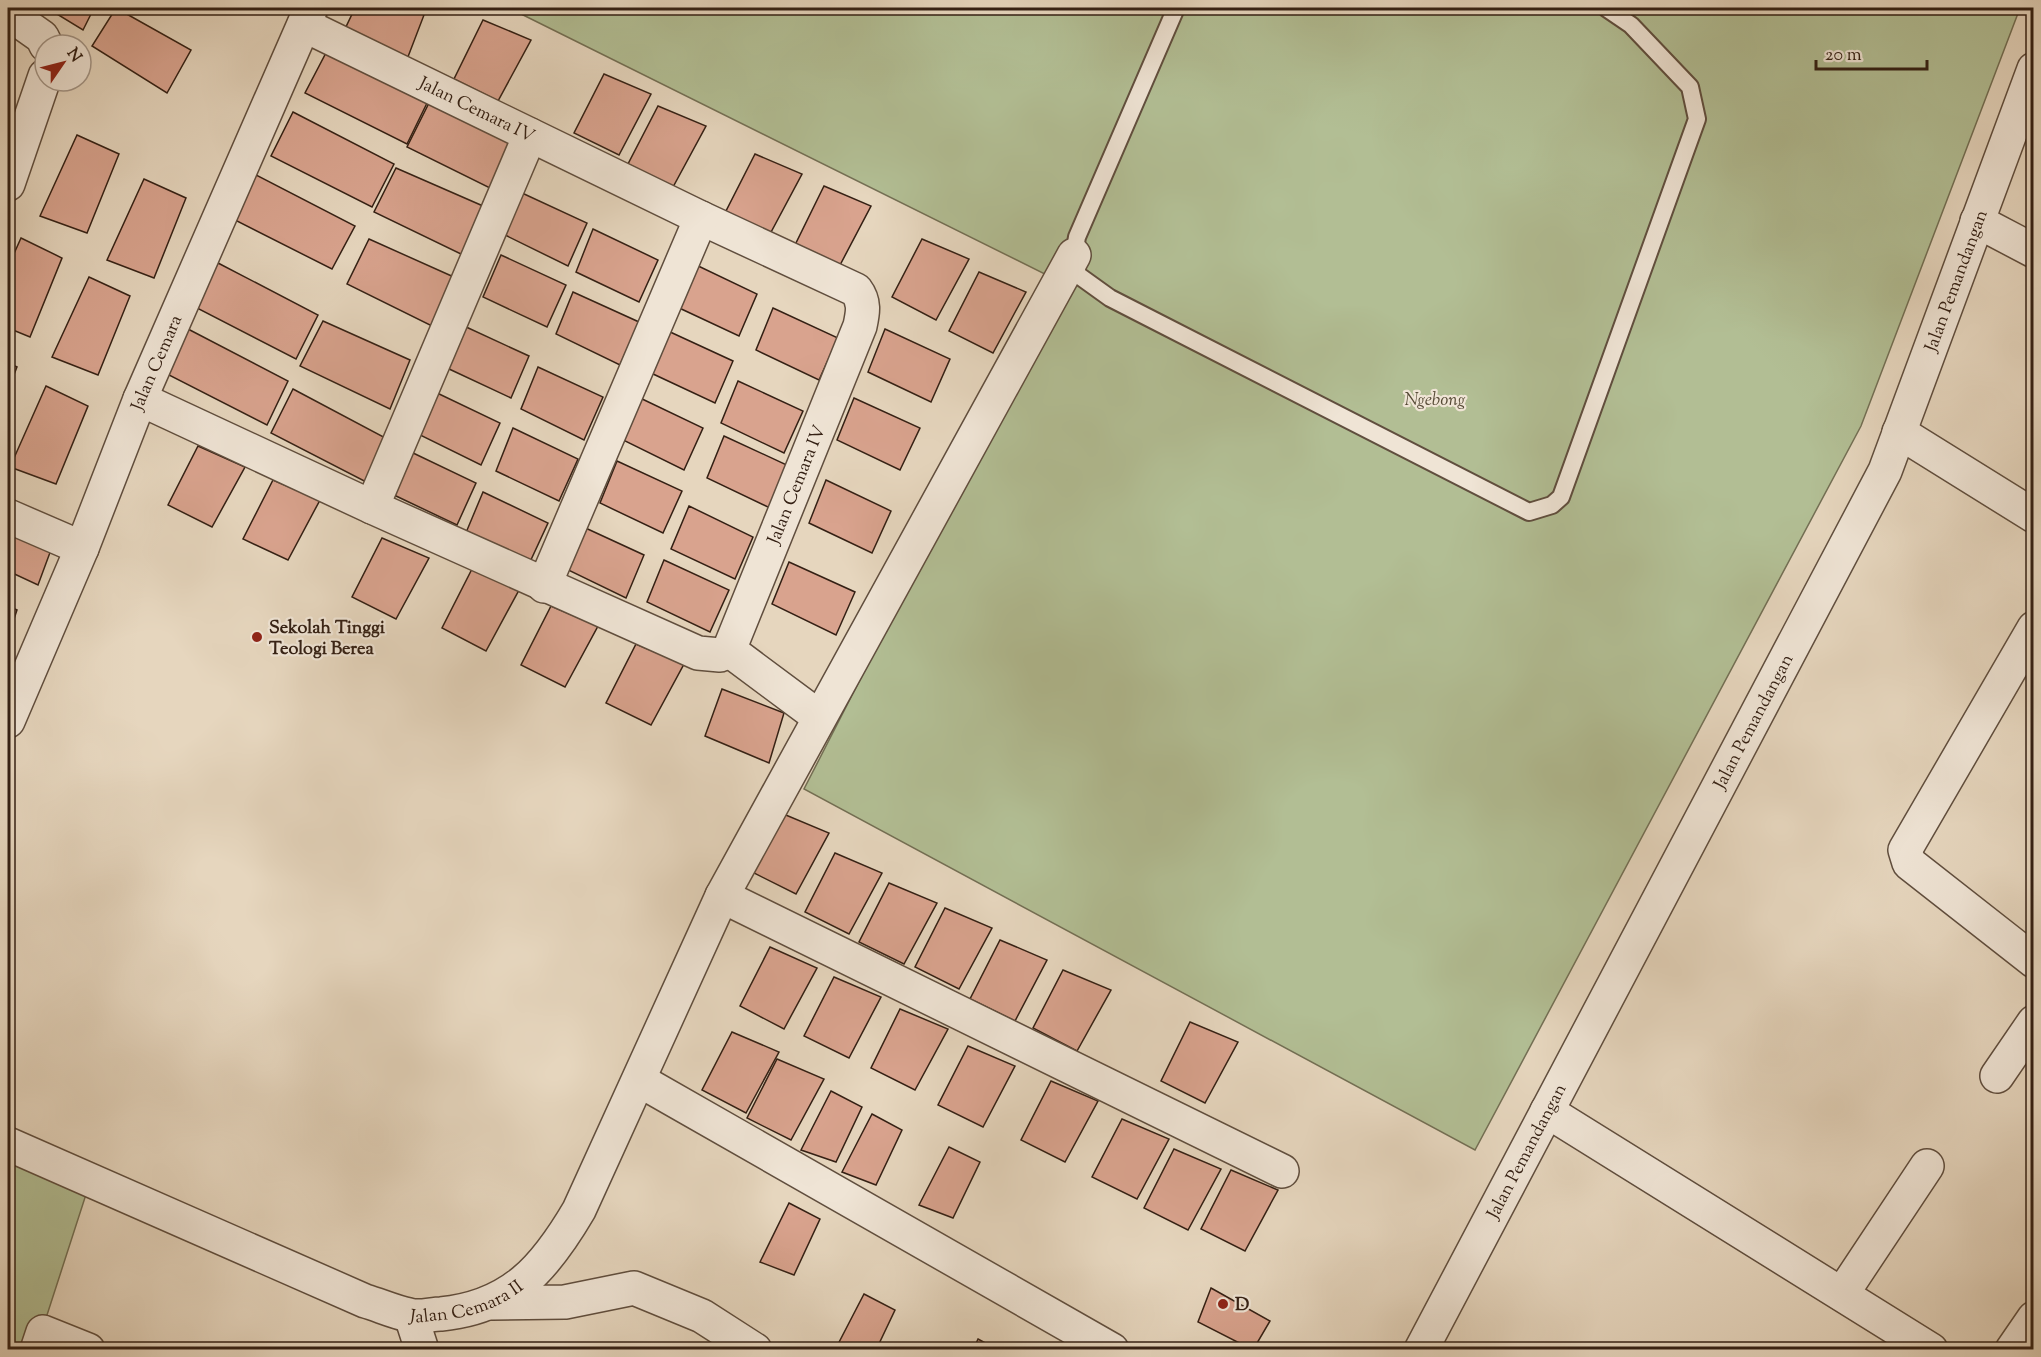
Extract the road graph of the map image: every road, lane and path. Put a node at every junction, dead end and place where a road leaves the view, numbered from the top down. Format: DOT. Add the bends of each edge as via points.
graph roads {
  1 [pos="1176,8"];
  2 [pos="1606,8"];
  3 [pos="8,14"];
  4 [pos="307,16"];
  5 [pos="36,33"];
  6 [pos="2034,69"];
  7 [pos="39,93"];
  8 [pos="530,135"];
  9 [pos="8,184"];
  10 [pos="701,218"];
  11 [pos="1977,221"];
  12 [pos="2034,250"];
  13 [pos="1074,255"];
  14 [pos="140,399"];
  15 [pos="1899,432"];
  16 [pos="372,507"];
  17 [pos="8,516"];
  18 [pos="2034,516"];
  19 [pos="82,549"];
  20 [pos="544,586"];
  21 [pos="2034,628"];
  22 [pos="729,650"];
  23 [pos="819,717"];
  24 [pos="8,719"];
  25 [pos="722,896"];
  26 [pos="2034,961"];
  27 [pos="2034,1022"];
  28 [pos="1996,1076"];
  29 [pos="639,1080"];
  30 [pos="1546,1111"];
  31 [pos="8,1144"];
  32 [pos="1927,1166"];
  33 [pos="1282,1171"];
  34 [pos="1842,1294"];
  35 [pos="492,1303"];
  36 [pos="411,1316"];
  37 [pos="2034,1318"];
  38 [pos="37,1350"];
  39 [pos="88,1350"];
  40 [pos="422,1350"];
  41 [pos="755,1350"];
  42 [pos="1112,1350"];
  43 [pos="1421,1350"];
  44 [pos="1931,1350"];
  45 [pos="2012,1350"];
  1 -- 13 [label="lane" via="1077,237"];
  2 -- 13 [label="lane" via="1631,25 1690,87 1697,119 1561,497 1552,505 1529,512 1110,298 1078,274"];
  3 -- 5 [label="street"];
  4 -- 8 [label="street, Jalan Cemara IV"];
  4 -- 14 [label="street, Jalan Cemara"];
  6 -- 11 [label="street, Jalan Pemandangan"];
  7 -- 9 [label="street"];
  8 -- 10 [label="street, Jalan Cemara IV"];
  8 -- 16 [label="street"];
  10 -- 20 [label="street"];
  10 -- 22 [label="street, Jalan Cemara IV" via="856,290 863,306 860,326"];
  11 -- 12 [label="street"];
  11 -- 15 [label="street, Jalan Pemandangan"];
  13 -- 23 [label="street, Jalan Cemara II"];
  14 -- 16 [label="street"];
  14 -- 19 [label="street, Jalan Cemara"];
  15 -- 18 [label="street"];
  15 -- 30 [label="street, Jalan Pemandangan" via="1885,471"];
  16 -- 20 [label="street"];
  17 -- 19 [label="street"];
  19 -- 24 [label="street, Jalan Cemara"];
  20 -- 22 [label="street" via="698,653 720,655"];
  21 -- 26 [label="street" via="1905,850 1909,863"];
  22 -- 23 [label="street"];
  23 -- 25 [label="street, Jalan Cemara II"];
  25 -- 29 [label="street, Jalan Cemara II"];
  25 -- 33 [label="street"];
  27 -- 28 [label="street"];
  29 -- 35 [label="street, Jalan Cemara II" via="579,1210 555,1250 526,1279"];
  29 -- 42 [label="street"];
  30 -- 34 [label="street"];
  30 -- 43 [label="street, Jalan Pemandangan"];
  31 -- 36 [label="street, Jalan Cemara II" via="365,1300"];
  32 -- 34 [label="street"];
  34 -- 44 [label="street"];
  35 -- 36 [label="street, Jalan Cemara II" via="458,1312"];
  35 -- 41 [label="street" via="565,1302 634,1288 702,1316"];
  36 -- 40 [label="street"];
  37 -- 45 [label="street"];
  38 -- 39 [label="street" via="43,1332"];
}
